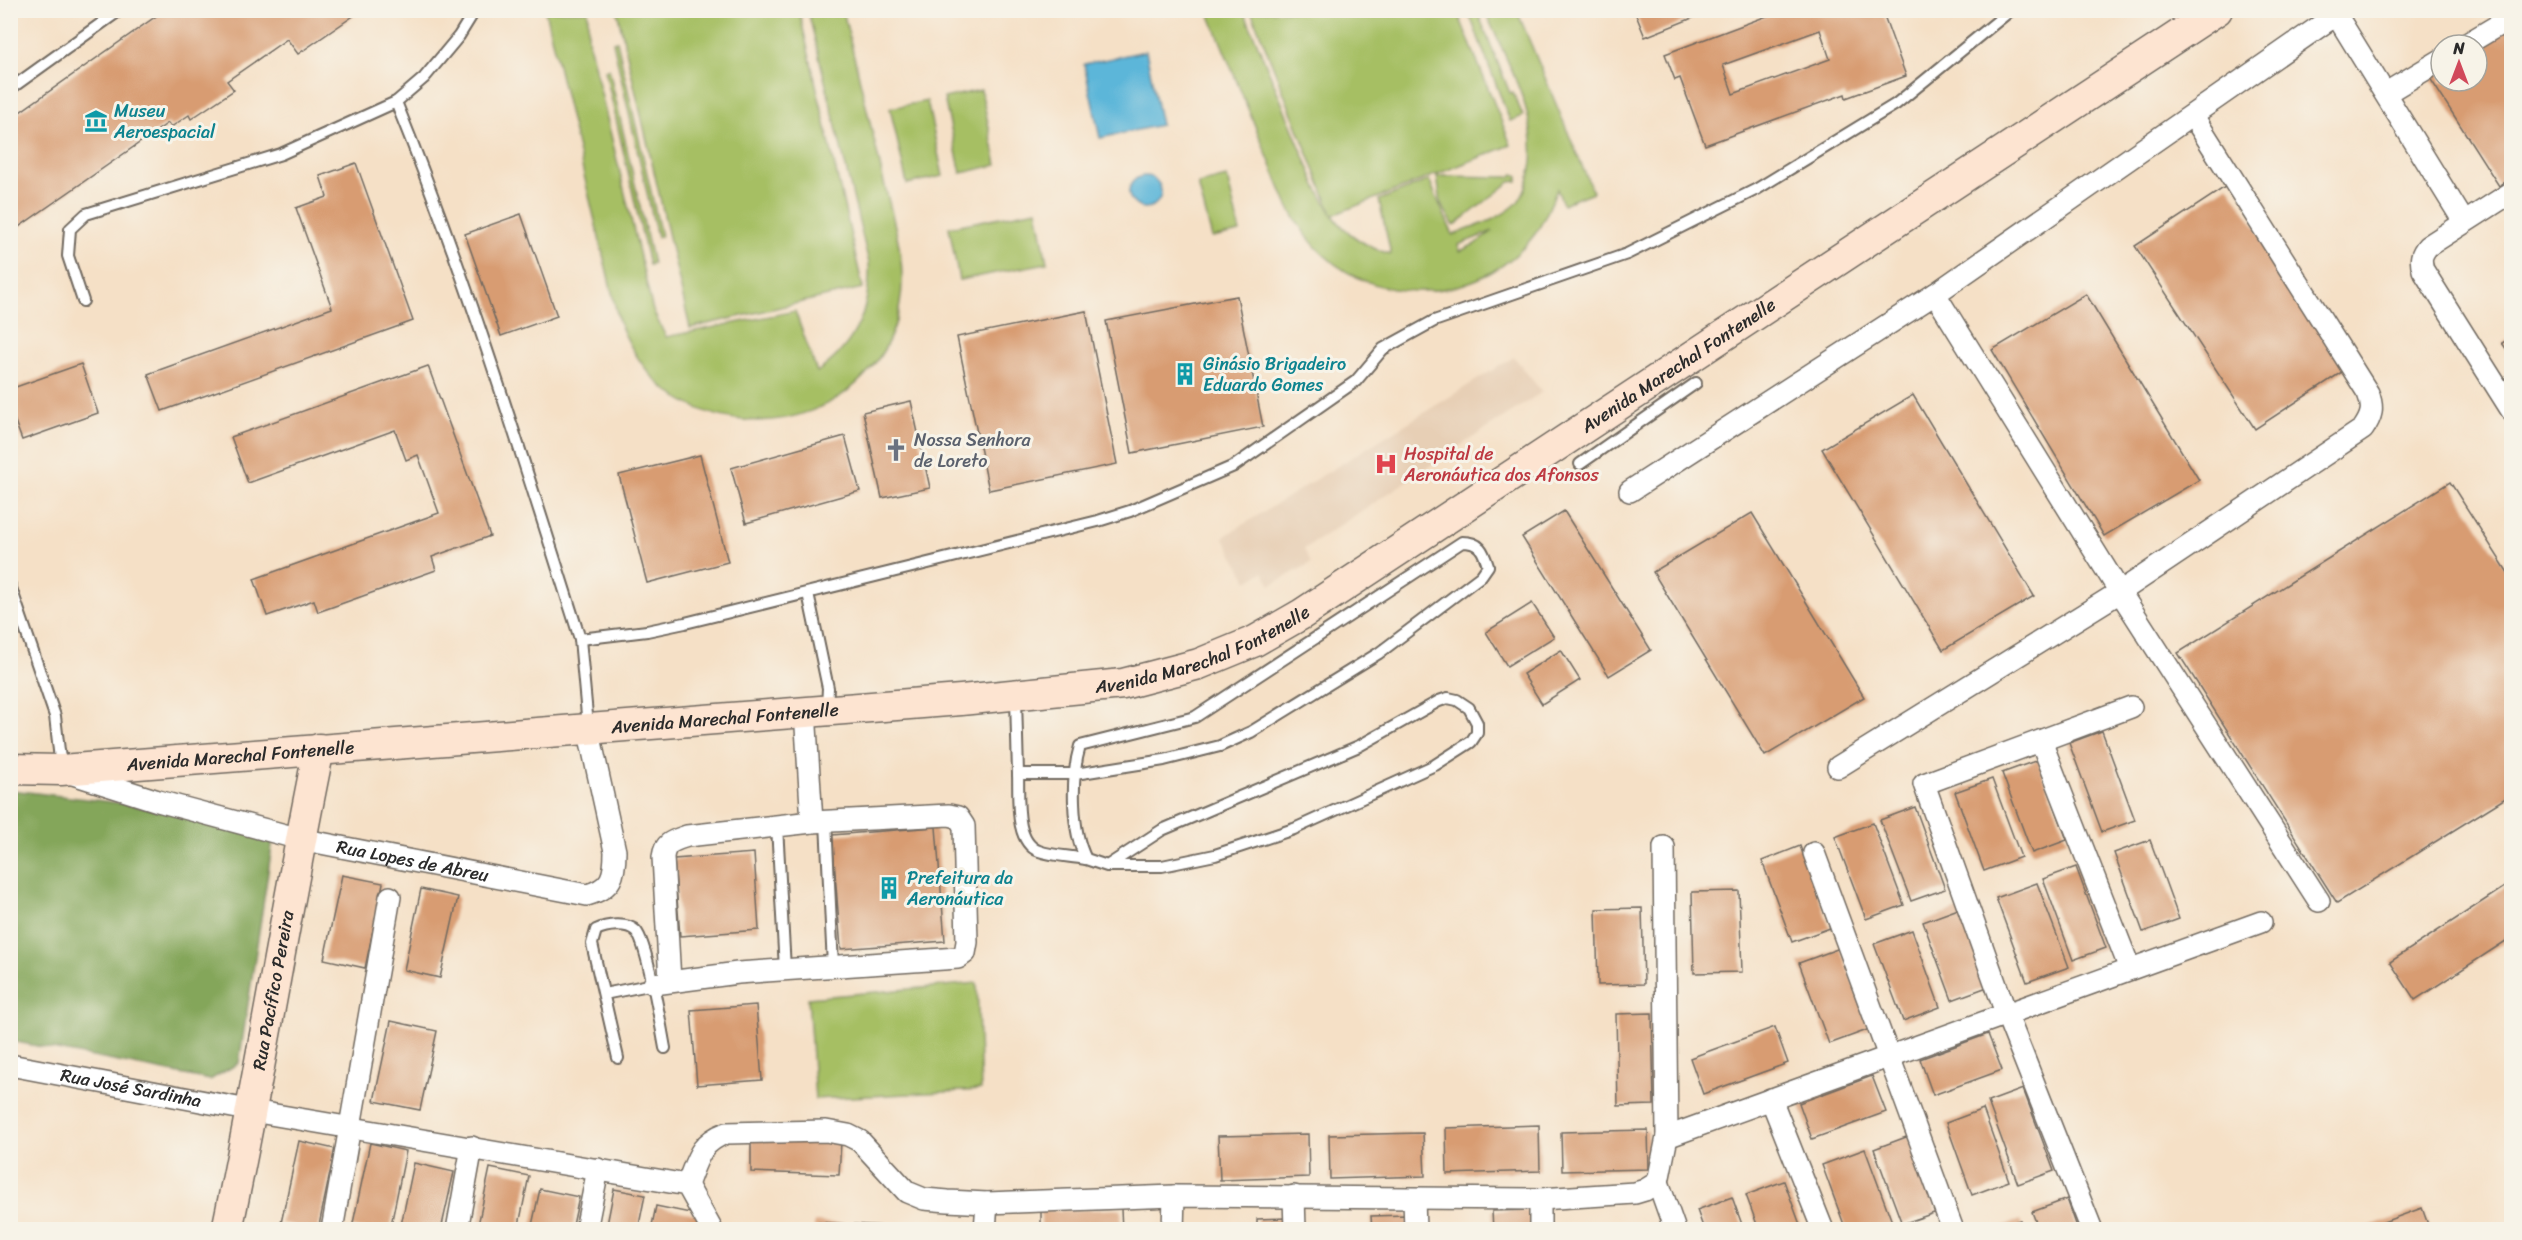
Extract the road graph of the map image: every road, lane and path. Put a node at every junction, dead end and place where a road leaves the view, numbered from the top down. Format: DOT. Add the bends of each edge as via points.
graph roads {
  1 [pos="120,10"];
  2 [pos="475,10"];
  3 [pos="2010,10"];
  4 [pos="2217,10"];
  5 [pos="2340,13"];
  6 [pos="2511,16"];
  7 [pos="2484,33"];
  8 [pos="2429,67"];
  9 [pos="10,89"];
  10 [pos="2386,93"];
  11 [pos="396,102"];
  12 [pos="2193,116"];
  13 [pos="2511,192"];
  14 [pos="2464,222"];
  15 [pos="1935,294"];
  16 [pos="83,301"];
  17 [pos="1696,383"];
  18 [pos="2511,411"];
  19 [pos="1587,442"];
  20 [pos="1557,460"];
  21 [pos="1580,464"];
  22 [pos="1630,491"];
  23 [pos="1504,496"];
  24 [pos="1467,504"];
  25 [pos="10,585"];
  26 [pos="2120,591"];
  27 [pos="808,592"];
  28 [pos="580,639"];
  29 [pos="1016,694"];
  30 [pos="2131,707"];
  31 [pos="816,711"];
  32 [pos="588,728"];
  33 [pos="2041,741"];
  34 [pos="319,749"];
  35 [pos="1838,767"];
  36 [pos="10,769"];
  37 [pos="62,770"];
  38 [pos="1018,774"];
  39 [pos="1075,774"];
  40 [pos="819,822"];
  41 [pos="777,826"];
  42 [pos="300,839"];
  43 [pos="1664,847"];
  44 [pos="1814,853"];
  45 [pos="1086,858"];
  46 [pos="1107,866"];
  47 [pos="390,897"];
  48 [pos="2319,901"];
  49 [pos="2261,922"];
  50 [pos="833,966"];
  51 [pos="785,969"];
  52 [pos="2130,969"];
  53 [pos="662,983"];
  54 [pos="603,994"];
  55 [pos="2006,1013"];
  56 [pos="665,1048"];
  57 [pos="1889,1055"];
  58 [pos="618,1058"];
  59 [pos="10,1065"];
  60 [pos="1771,1099"];
  61 [pos="252,1111"];
  62 [pos="351,1127"];
  63 [pos="1667,1137"];
  64 [pos="472,1147"];
  65 [pos="598,1169"];
  66 [pos="1658,1182"];
  67 [pos="687,1185"];
  68 [pos="1174,1196"];
  69 [pos="1294,1196"];
  70 [pos="1414,1199"];
  71 [pos="1540,1199"];
  72 [pos="987,1203"];
  73 [pos="227,1230"];
  74 [pos="332,1230"];
  75 [pos="457,1230"];
  76 [pos="586,1230"];
  77 [pos="712,1230"];
  78 [pos="985,1230"];
  79 [pos="1173,1230"];
  80 [pos="1294,1230"];
  81 [pos="1415,1230"];
  82 [pos="1540,1230"];
  83 [pos="1675,1230"];
  84 [pos="1822,1230"];
  85 [pos="1953,1230"];
  86 [pos="2092,1230"];
  1 -- 9 [label="lane"];
  2 -- 11 [label="lane" via="424,78"];
  3 -- 27 [label="lane" via="1896,104 1757,189 1627,254 1434,321 1383,349 1356,381 1234,466 1098,521"];
  4 -- 19 [label="main road, Avenida Marechal Fontenelle"];
  5 -- 10 [label="street"];
  5 -- 12 [label="street"];
  6 -- 7 [label="street"];
  8 -- 10 [label="street"];
  10 -- 14 [label="street"];
  11 -- 16 [label="lane" via="281,154 86,214 70,229 68,256"];
  11 -- 28 [label="lane" via="483,334"];
  12 -- 15 [label="street"];
  12 -- 26 [label="street" via="2367,393 2373,404 2371,418 2362,429"];
  13 -- 14 [label="street"];
  14 -- 18 [label="street" via="2428,246 2420,260"];
  15 -- 22 [label="street"];
  15 -- 26 [label="street"];
  17 -- 19 [label="lane"];
  19 -- 20 [label="lane"];
  19 -- 21 [label="lane"];
  19 -- 24 [label="main road, Avenida Marechal Fontenelle"];
  23 -- 24 [label="lane"];
  24 -- 29 [label="main road, Avenida Marechal Fontenelle" via="1255,641 1199,664 1123,684"];
  25 -- 37 [label="lane" via="55,716"];
  26 -- 35 [label="street"];
  26 -- 48 [label="street"];
  27 -- 28 [label="lane" via="647,631"];
  27 -- 31 [label="lane" via="828,688"];
  28 -- 32 [label="lane"];
  29 -- 31 [label="main road, Avenida Marechal Fontenelle"];
  29 -- 38 [label="lane"];
  30 -- 33 [label="street"];
  31 -- 32 [label="main road, Avenida Marechal Fontenelle"];
  31 -- 40 [label="street"];
  32 -- 34 [label="main road, Avenida Marechal Fontenelle"];
  32 -- 42 [label="street, Rua Lopes de Abreu" via="615,851 615,867 602,891 587,895"];
  33 -- 52 [label="street"];
  33 -- 55 [label="street" via="1924,784"];
  34 -- 37 [label="main road, Avenida Marechal Fontenelle"];
  34 -- 42 [label="main road, Rua Pacífico Pereira"];
  36 -- 37 [label="main road, Avenida Marechal Fontenelle"];
  37 -- 42 [label="street, Rua Lopes de Abreu" via="158,801"];
  38 -- 39 [label="lane"];
  38 -- 45 [label="lane" via="1022,835 1028,845 1039,851"];
  39 -- 39 [label="lane" via="1164,760 1220,746 1251,732 1380,653 1481,576 1488,566 1483,549 1473,542 1462,542 1195,717 1080,746"];
  39 -- 45 [label="lane" via="1076,831"];
  40 -- 41 [label="street"];
  40 -- 50 [label="lane"];
  40 -- 50 [label="street" via="949,815 958,817 963,826 965,953 958,958"];
  41 -- 51 [label="lane"];
  41 -- 53 [label="street" via="687,836 664,847"];
  42 -- 61 [label="main road, Rua Pacífico Pereira"];
  43 -- 63 [label="street"];
  44 -- 57 [label="street"];
  45 -- 46 [label="lane"];
  46 -- 46 [label="lane" via="1162,866 1205,858 1294,830 1436,765 1471,742 1477,733 1477,723 1469,708 1457,700 1439,701 1359,746 1162,830"];
  47 -- 62 [label="street"];
  49 -- 52 [label="street"];
  50 -- 51 [label="street"];
  51 -- 53 [label="street"];
  52 -- 55 [label="street"];
  53 -- 54 [label="lane"];
  53 -- 54 [label="lane" via="636,931 616,925 603,927 596,930 592,944"];
  53 -- 56 [label="lane"];
  54 -- 58 [label="lane"];
  55 -- 57 [label="street"];
  55 -- 86 [label="street"];
  57 -- 60 [label="street"];
  57 -- 85 [label="street"];
  59 -- 61 [label="street, Rua José Sardinha"];
  60 -- 63 [label="street"];
  60 -- 84 [label="street"];
  61 -- 62 [label="street, Rua José Sardinha"];
  61 -- 73 [label="main road, Rua Pacífico Pereira"];
  62 -- 64 [label="street, Rua José Sardinha"];
  62 -- 74 [label="street"];
  63 -- 66 [label="street"];
  64 -- 65 [label="street, Rua José Sardinha"];
  64 -- 75 [label="street"];
  65 -- 67 [label="street, Rua José Sardinha"];
  65 -- 76 [label="street"];
  66 -- 71 [label="street" via="1635,1193"];
  66 -- 83 [label="street"];
  67 -- 72 [label="street" via="701,1149 713,1138 726,1133 826,1131 860,1141 907,1192 924,1199"];
  67 -- 77 [label="street"];
  68 -- 69 [label="street"];
  68 -- 72 [label="street"];
  68 -- 79 [label="street"];
  69 -- 70 [label="street"];
  69 -- 80 [label="street"];
  70 -- 71 [label="street"];
  70 -- 81 [label="street"];
  71 -- 82 [label="street"];
  72 -- 78 [label="street"];
}
